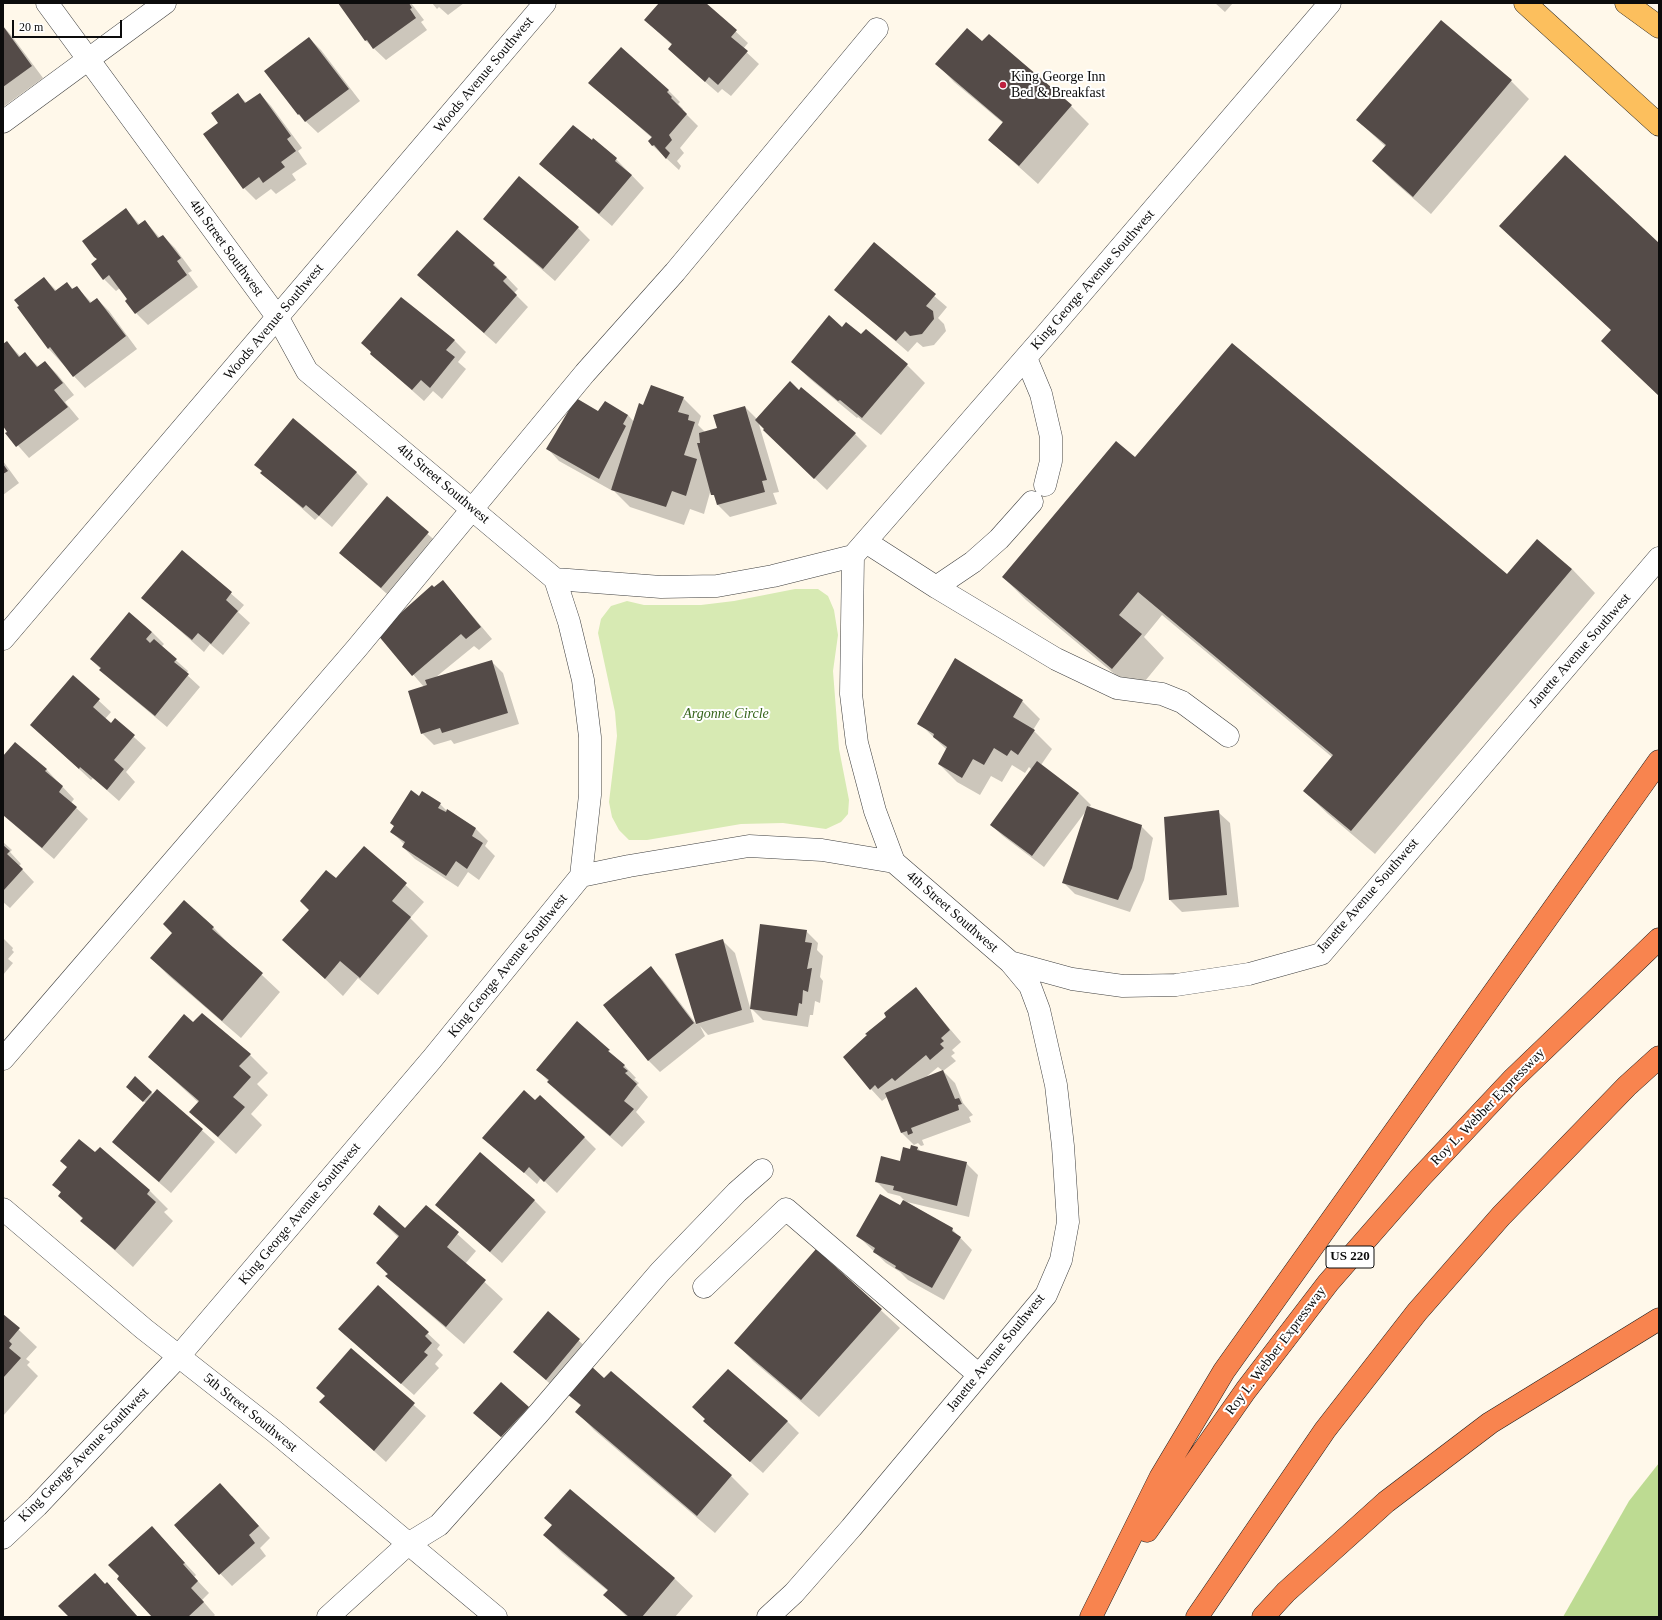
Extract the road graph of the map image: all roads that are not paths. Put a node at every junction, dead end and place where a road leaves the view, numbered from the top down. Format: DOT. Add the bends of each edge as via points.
graph roads {
  1 [pos="47,3"];
  2 [pos="165,3"];
  3 [pos="545,3"];
  4 [pos="1330,3"];
  5 [pos="1525,3"];
  6 [pos="1626,3"];
  7 [pos="1659,27"];
  8 [pos="877,29"];
  9 [pos="88,60"];
  10 [pos="3,122"];
  11 [pos="1659,125"];
  12 [pos="278,318"];
  13 [pos="1026,358"];
  14 [pos="473,508"];
  15 [pos="860,549"];
  16 [pos="1659,558"];
  17 [pos="555,579"];
  18 [pos="936,587"];
  19 [pos="3,639"];
  20 [pos="1228,736"];
  21 [pos="1659,761"];
  22 [pos="894,862"];
  23 [pos="581,876"];
  24 [pos="1659,939"];
  25 [pos="1010,962"];
  26 [pos="1659,1057"];
  27 [pos="3,1059"];
  28 [pos="762,1170"];
  29 [pos="3,1209"];
  30 [pos="704,1287"];
  31 [pos="1659,1319"];
  32 [pos="178,1356"];
  33 [pos="979,1375"];
  34 [pos="3,1538"];
  35 [pos="408,1544"];
  36 [pos="328,1617"];
  37 [pos="496,1617"];
  38 [pos="768,1617"];
  39 [pos="1092,1617"];
  40 [pos="1197,1617"];
  41 [pos="1263,1617"];
  1 -- 9 [label="street, 4th Street Southwest"];
  2 -- 9 [label="street"];
  3 -- 12 [label="street, Woods Avenue Southwest"];
  4 -- 13 [label="street, King George Avenue Southwest"];
  5 -- 11 [label="main road"];
  6 -- 7 [label="main road"];
  8 -- 14 [label="street" via="675,272"];
  9 -- 10 [label="street"];
  9 -- 12 [label="street, 4th Street Southwest"];
  12 -- 14 [label="street, 4th Street Southwest" via="307,371"];
  12 -- 19 [label="street, Woods Avenue Southwest"];
  13 -- 15 [label="street, King George Avenue Southwest"];
  13 -- 18 [label="street" via="1041,394 1051,437 1051,461 1038,494 999,539 973,562"];
  14 -- 17 [label="street, 4th Street Southwest"];
  14 -- 27 [label="street" via="357,648"];
  15 -- 17 [label="street" via="773,576 717,586 661,587"];
  15 -- 18 [label="street"];
  15 -- 22 [label="street" via="851,694 857,743 874,811"];
  16 -- 25 [label="street, Janette Avenue Southwest" via="1320,954 1249,974 1176,986 1123,986 1072,979"];
  17 -- 23 [label="street" via="569,622 583,680 590,737 590,795"];
  18 -- 20 [label="street" via="1056,659 1117,688 1162,694 1182,702"];
  21 -- 39 [label="highway" via="1224,1371 1160,1478"];
  22 -- 23 [label="street" via="822,850 749,846"];
  22 -- 25 [label="street, 4th Street Southwest"];
  23 -- 32 [label="street, King George Avenue Southwest" via="432,1059"];
  24 -- 39 [label="highway, Roy L. Webber Expressway / US 220" via="1512,1080 1419,1178 1328,1283 1246,1390 1162,1507"];
  25 -- 33 [label="street, Janette Avenue Southwest" via="1030,986 1039,1010 1056,1085 1068,1222 1061,1260 1046,1295"];
  26 -- 40 [label="highway" via="1627,1086 1500,1216 1417,1312 1325,1430"];
  28 -- 35 [label="street" via="737,1192 660,1272 439,1526"];
  29 -- 32 [label="street, 5th Street Southwest"];
  30 -- 33 [label="street" via="786,1209"];
  31 -- 41 [label="highway" via="1490,1423 1386,1502 1286,1592"];
  32 -- 34 [label="street, King George Avenue Southwest" via="37,1506"];
  32 -- 35 [label="street, 5th Street Southwest" via="274,1431"];
  33 -- 38 [label="street, Janette Avenue Southwest" via="836,1545 794,1593"];
  35 -- 36 [label="street"];
  35 -- 37 [label="street, 5th Street Southwest"];
}
